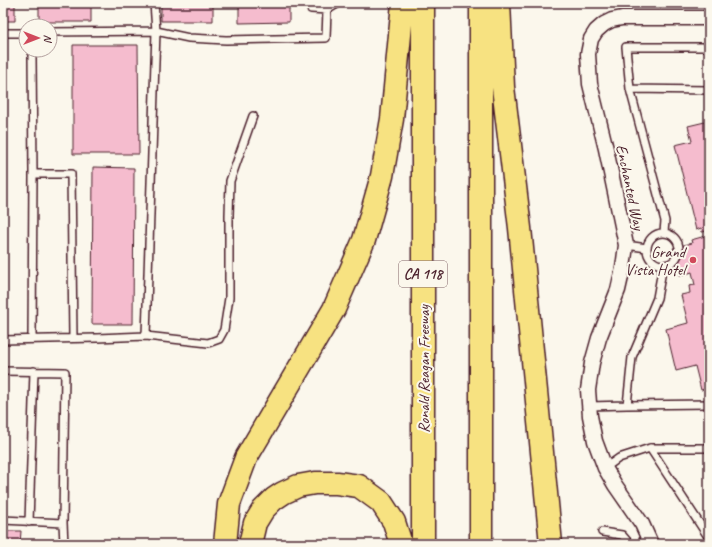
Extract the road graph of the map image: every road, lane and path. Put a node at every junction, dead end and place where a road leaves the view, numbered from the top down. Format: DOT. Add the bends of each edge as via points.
graph roads {
  1 [pos="154,3"];
  2 [pos="311,3"];
  3 [pos="339,3"];
  4 [pos="403,3"];
  5 [pos="423,3"];
  6 [pos="481,3"];
  7 [pos="499,3"];
  8 [pos="327,10"];
  9 [pos="709,18"];
  10 [pos="156,31"];
  11 [pos="58,32"];
  12 [pos="3,33"];
  13 [pos="18,33"];
  14 [pos="709,47"];
  15 [pos="32,58"];
  16 [pos="630,89"];
  17 [pos="709,90"];
  18 [pos="253,116"];
  19 [pos="33,174"];
  20 [pos="664,232"];
  21 [pos="626,245"];
  22 [pos="647,248"];
  23 [pos="663,265"];
  24 [pos="146,336"];
  25 [pos="73,338"];
  26 [pos="32,339"];
  27 [pos="3,340"];
  28 [pos="3,370"];
  29 [pos="34,371"];
  30 [pos="709,404"];
  31 [pos="627,405"];
  32 [pos="589,406"];
  33 [pos="650,448"];
  34 [pos="709,448"];
  35 [pos="605,468"];
  36 [pos="3,520"];
  37 [pos="29,522"];
  38 [pos="64,523"];
  39 [pos="602,532"];
  40 [pos="709,538"];
  41 [pos="64,544"];
  42 [pos="225,544"];
  43 [pos="250,544"];
  44 [pos="401,544"];
  45 [pos="423,544"];
  46 [pos="481,544"];
  47 [pos="551,544"];
  48 [pos="628,544"];
  49 [pos="651,544"];
  1 -- 10 [label="lane"];
  2 -- 8 [label="lane" via="311,9"];
  3 -- 8 [label="lane"];
  4 -- 42 [label="highway" via="392,119 382,176 364,240 334,309 246,458 229,504"];
  5 -- 45 [label="highway, Ronald Reagan Freeway / CA 118"];
  6 -- 46 [label="highway"];
  7 -- 47 [label="highway" via="503,87 520,228"];
  8 -- 10 [label="lane" via="326,38 226,40 189,38"];
  9 -- 21 [label="street, Enchanted Way" via="622,18 604,24 591,39 588,54 590,84"];
  10 -- 11 [label="lane"];
  10 -- 24 [label="lane"];
  12 -- 13 [label="lane"];
  14 -- 16 [label="lane" via="626,47"];
  15 -- 19 [label="lane"];
  16 -- 17 [label="lane"];
  16 -- 20 [label="lane" via="665,221"];
  18 -- 24 [label="lane" via="230,181 228,298 224,330 219,339 208,343"];
  19 -- 25 [label="lane" via="71,174"];
  19 -- 26 [label="lane"];
  20 -- 22 [label="lane" via="650,238"];
  20 -- 23 [label="lane" via="670,233 680,246 677,257 669,264"];
  21 -- 22 [label="lane"];
  21 -- 32 [label="street, Enchanted Way" via="618,290 592,363 588,390"];
  22 -- 23 [label="lane" via="653,262"];
  23 -- 31 [label="lane" via="657,298 632,356"];
  24 -- 25 [label="lane"];
  25 -- 26 [label="lane"];
  26 -- 27 [label="lane"];
  28 -- 29 [label="lane"];
  29 -- 37 [label="lane"];
  29 -- 38 [label="lane" via="65,372"];
  30 -- 31 [label="lane"];
  31 -- 32 [label="lane"];
  32 -- 35 [label="street, Enchanted Way" via="595,441"];
  33 -- 34 [label="lane"];
  33 -- 35 [label="lane" via="619,458"];
  33 -- 40 [label="lane"];
  35 -- 49 [label="street, Enchanted Way" via="642,524"];
  36 -- 37 [label="lane"];
  37 -- 38 [label="lane"];
  38 -- 41 [label="lane"];
  39 -- 48 [label="lane" via="622,535"];
  43 -- 44 [label="highway" via="255,523 274,499 298,486 315,483 359,486 381,502 394,522"];
}
